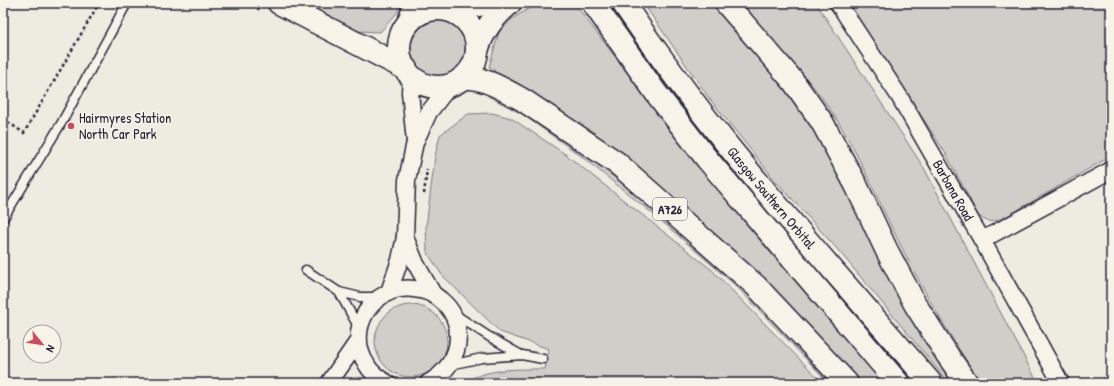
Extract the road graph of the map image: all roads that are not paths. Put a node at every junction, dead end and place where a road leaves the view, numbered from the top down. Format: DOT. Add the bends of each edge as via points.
graph roads {
  1 [pos="127,3"];
  2 [pos="492,3"];
  3 [pos="510,3"];
  4 [pos="593,3"];
  5 [pos="623,3"];
  6 [pos="726,3"];
  7 [pos="838,3"];
  8 [pos="272,8"];
  9 [pos="448,10"];
  10 [pos="409,19"];
  11 [pos="354,41"];
  12 [pos="477,51"];
  13 [pos="408,72"];
  14 [pos="457,81"];
  15 [pos="415,142"];
  16 [pos="1111,170"];
  17 [pos="3,219"];
  18 [pos="405,238"];
  19 [pos="982,240"];
  20 [pos="306,270"];
  21 [pos="339,292"];
  22 [pos="384,294"];
  23 [pos="433,294"];
  24 [pos="453,314"];
  25 [pos="359,335"];
  26 [pos="522,355"];
  27 [pos="543,359"];
  28 [pos="449,365"];
  29 [pos="434,381"];
  30 [pos="383,382"];
  31 [pos="329,383"];
  32 [pos="847,383"];
  33 [pos="898,383"];
  34 [pos="931,383"];
  35 [pos="967,383"];
  36 [pos="1061,383"];
  1 -- 17 [label="lane" via="62,122"];
  2 -- 9 [label="main road"];
  3 -- 12 [label="main road" via="486,29 480,38"];
  4 -- 33 [label="main road, Glasgow Southern Orbital" via="706,159"];
  5 -- 34 [label="main road, Glasgow Southern Orbital" via="724,141"];
  6 -- 35 [label="main road" via="793,81 822,122 915,304"];
  7 -- 19 [label="street, Barbana Road" via="900,96"];
  8 -- 11 [label="main road"];
  9 -- 10 [label="main road" via="429,10"];
  9 -- 12 [label="main road" via="464,18 472,27"];
  10 -- 11 [label="main road" via="384,40"];
  10 -- 13 [label="main road" via="400,43 400,56"];
  11 -- 13 [label="main road"];
  12 -- 14 [label="main road" via="468,73"];
  13 -- 14 [label="main road" via="430,86 442,86"];
  13 -- 15 [label="street"];
  14 -- 15 [label="street" via="429,112"];
  14 -- 32 [label="main road, A726" via="469,77 494,85 517,97 617,163 756,286"];
  15 -- 18 [label="street" via="407,180"];
  16 -- 19 [label="street"];
  18 -- 22 [label="street" via="400,260"];
  18 -- 23 [label="street"];
  19 -- 36 [label="street, Barbana Road"];
  20 -- 21 [label="lane"];
  21 -- 22 [label="lane" via="360,297"];
  21 -- 25 [label="lane"];
  22 -- 23 [label="street" via="408,288"];
  22 -- 25 [label="street" via="373,302 364,316"];
  23 -- 24 [label="street" via="448,306"];
  24 -- 26 [label="lane"];
  24 -- 28 [label="street" via="457,325 458,343"];
  25 -- 30 [label="street" via="367,366"];
  25 -- 31 [label="street"];
  26 -- 27 [label="lane"];
  26 -- 28 [label="lane" via="482,358"];
  28 -- 29 [label="street"];
}
